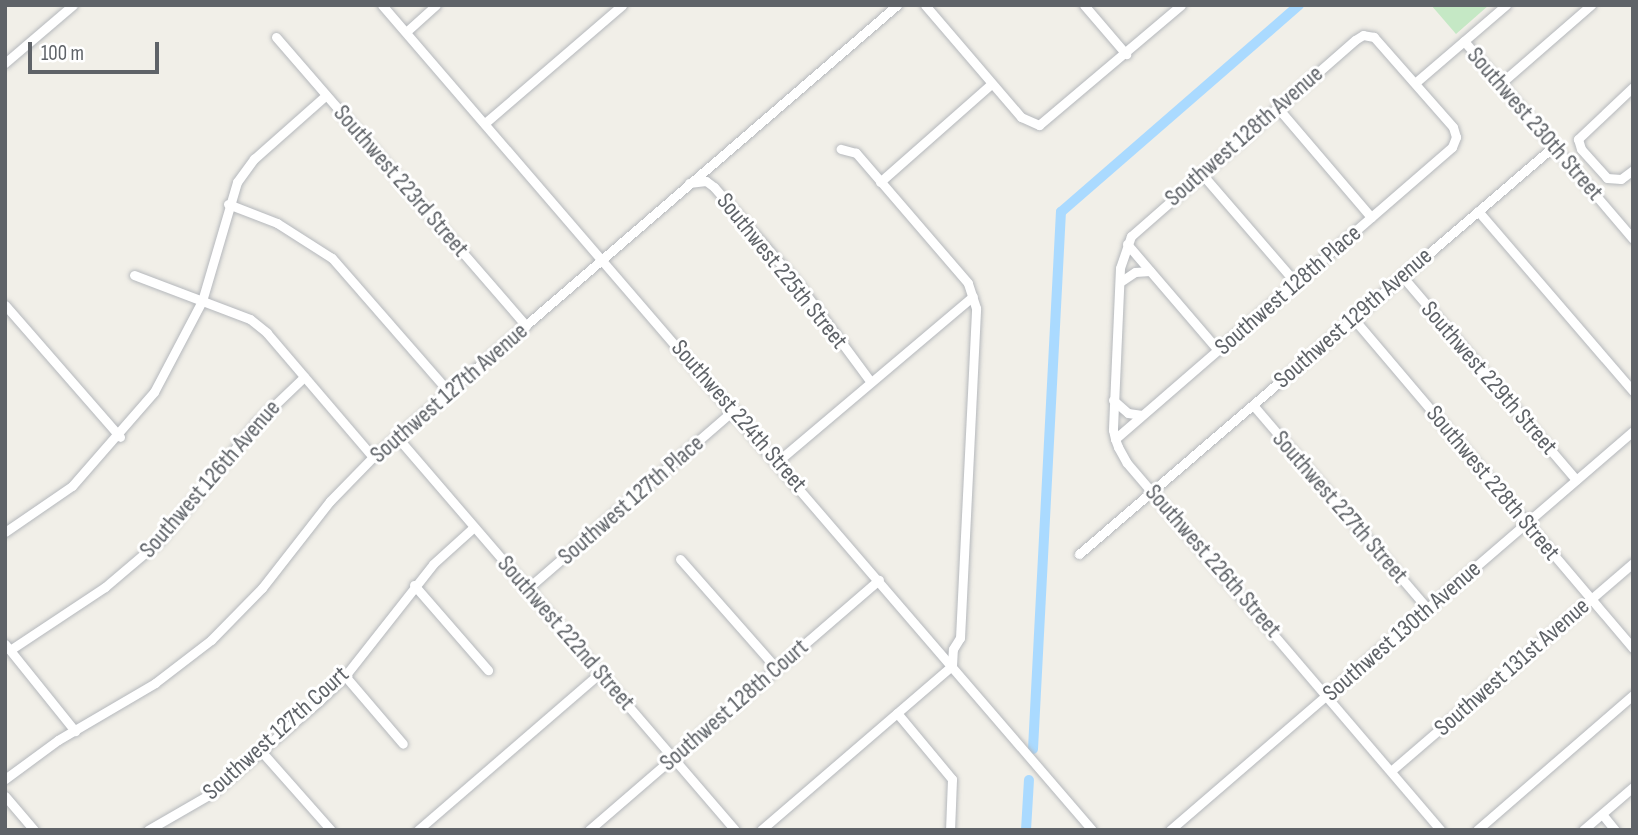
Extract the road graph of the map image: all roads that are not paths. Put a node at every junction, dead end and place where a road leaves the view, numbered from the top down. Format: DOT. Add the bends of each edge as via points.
graph roads {
  1 [pos="73,5"];
  2 [pos="382,5"];
  3 [pos="436,5"];
  4 [pos="622,5"];
  5 [pos="897,5"];
  6 [pos="925,5"];
  7 [pos="1084,5"];
  8 [pos="1181,5"];
  9 [pos="1506,5"];
  10 [pos="1591,5"];
  11 [pos="406,32"];
  12 [pos="276,37"];
  13 [pos="1464,41"];
  14 [pos="1126,54"];
  15 [pos="5,63"];
  16 [pos="992,83"];
  17 [pos="1416,83"];
  18 [pos="1500,84"];
  19 [pos="1633,88"];
  20 [pos="326,96"];
  21 [pos="1277,107"];
  22 [pos="485,123"];
  23 [pos="1553,146"];
  24 [pos="841,149"];
  25 [pos="1633,170"];
  26 [pos="1201,173"];
  27 [pos="880,182"];
  28 [pos="684,186"];
  29 [pos="228,204"];
  30 [pos="1478,211"];
  31 [pos="1371,217"];
  32 [pos="1633,239"];
  33 [pos="1126,244"];
  34 [pos="603,258"];
  35 [pos="1150,271"];
  36 [pos="134,275"];
  37 [pos="1402,276"];
  38 [pos="1120,282"];
  39 [pos="1296,283"];
  40 [pos="973,296"];
  41 [pos="202,301"];
  42 [pos="5,305"];
  43 [pos="1353,318"];
  44 [pos="526,326"];
  45 [pos="1218,350"];
  46 [pos="304,377"];
  47 [pos="870,381"];
  48 [pos="1633,391"];
  49 [pos="449,392"];
  50 [pos="1113,400"];
  51 [pos="1253,405"];
  52 [pos="734,411"];
  53 [pos="1142,415"];
  54 [pos="1633,431"];
  55 [pos="120,437"];
  56 [pos="397,437"];
  57 [pos="1115,439"];
  58 [pos="373,457"];
  59 [pos="778,461"];
  60 [pos="1576,480"];
  61 [pos="1153,489"];
  62 [pos="1527,522"];
  63 [pos="474,527"];
  64 [pos="5,532"];
  65 [pos="1079,554"];
  66 [pos="680,559"];
  67 [pos="1633,563"];
  68 [pos="878,580"];
  69 [pos="414,585"];
  70 [pos="527,589"];
  71 [pos="1592,598"];
  72 [pos="1427,608"];
  73 [pos="8,647"];
  74 [pos="1633,648"];
  75 [pos="952,666"];
  76 [pos="776,668"];
  77 [pos="488,670"];
  78 [pos="600,673"];
  79 [pos="345,676"];
  80 [pos="1633,695"];
  81 [pos="1326,696"];
  82 [pos="897,713"];
  83 [pos="75,731"];
  84 [pos="403,744"];
  85 [pos="261,751"];
  86 [pos="674,757"];
  87 [pos="1391,771"];
  88 [pos="5,779"];
  89 [pos="1633,787"];
  90 [pos="5,796"];
  91 [pos="1602,814"];
  92 [pos="34,830"];
  93 [pos="148,830"];
  94 [pos="331,830"];
  95 [pos="418,830"];
  96 [pos="589,830"];
  97 [pos="735,830"];
  98 [pos="761,830"];
  99 [pos="950,830"];
  100 [pos="1092,830"];
  101 [pos="1170,830"];
  102 [pos="1441,830"];
  103 [pos="1477,830"];
  104 [pos="1583,830"];
  105 [pos="1615,830"];
  1 -- 15 [label="street"];
  2 -- 11 [label="street, Southwest 224th Street"];
  3 -- 11 [label="street"];
  4 -- 22 [label="street"];
  5 -- 28 [label="street, Southwest 127th Avenue"];
  6 -- 16 [label="street"];
  7 -- 14 [label="street"];
  8 -- 14 [label="street"];
  9 -- 13 [label="street"];
  10 -- 18 [label="street"];
  11 -- 22 [label="street, Southwest 224th Street"];
  12 -- 20 [label="street, Southwest 223rd Street"];
  13 -- 17 [label="street"];
  13 -- 18 [label="street, Southwest 230th Street"];
  14 -- 16 [label="street" via="1039,125 1023,120"];
  16 -- 27 [label="street"];
  17 -- 21 [label="street, Southwest 128th Avenue" via="1378,39 1367,34"];
  17 -- 31 [label="street, Southwest 128th Place" via="1453,127 1456,137 1448,151"];
  18 -- 23 [label="street, Southwest 230th Street"];
  19 -- 25 [label="street" via="1578,139 1604,176 1614,180"];
  20 -- 29 [label="street" via="254,159"];
  20 -- 44 [label="street, Southwest 223rd Street"];
  21 -- 26 [label="street, Southwest 128th Avenue"];
  21 -- 31 [label="street"];
  22 -- 34 [label="street, Southwest 224th Street"];
  23 -- 30 [label="street, Southwest 129th Avenue"];
  23 -- 32 [label="street, Southwest 230th Street"];
  24 -- 27 [label="street" via="856,153"];
  26 -- 33 [label="street, Southwest 128th Avenue" via="1140,225"];
  26 -- 39 [label="street"];
  27 -- 40 [label="street" via="968,283"];
  28 -- 34 [label="street, Southwest 127th Avenue"];
  28 -- 47 [label="street, Southwest 225th Street" via="696,180 714,187 799,285"];
  29 -- 41 [label="street"];
  29 -- 49 [label="street" via="277,223 332,258"];
  30 -- 37 [label="street, Southwest 129th Avenue"];
  30 -- 48 [label="street"];
  31 -- 39 [label="street, Southwest 128th Place"];
  33 -- 35 [label="street"];
  33 -- 38 [label="street, Southwest 226th Street"];
  34 -- 44 [label="street, Southwest 127th Avenue"];
  34 -- 52 [label="street, Southwest 224th Street"];
  35 -- 38 [label="street" via="1135,272"];
  35 -- 45 [label="street"];
  36 -- 41 [label="street"];
  37 -- 43 [label="street, Southwest 129th Avenue"];
  37 -- 60 [label="street, Southwest 229th Street"];
  38 -- 50 [label="street, Southwest 226th Street"];
  39 -- 45 [label="street, Southwest 128th Place"];
  40 -- 47 [label="street"];
  40 -- 75 [label="street" via="960,638 953,649"];
  41 -- 46 [label="street" via="250,319"];
  41 -- 55 [label="street" via="154,392"];
  42 -- 55 [label="street"];
  43 -- 51 [label="street, Southwest 129th Avenue"];
  43 -- 62 [label="street, Southwest 228th Street"];
  44 -- 49 [label="street, Southwest 127th Avenue"];
  45 -- 53 [label="street, Southwest 128th Place"];
  46 -- 58 [label="street"];
  46 -- 73 [label="street, Southwest 126th Avenue" via="258,421 159,541 106,587"];
  47 -- 59 [label="street"];
  49 -- 56 [label="street, Southwest 127th Avenue"];
  50 -- 53 [label="street" via="1128,413"];
  50 -- 57 [label="street, Southwest 226th Street"];
  51 -- 61 [label="street, Southwest 129th Avenue"];
  51 -- 72 [label="street, Southwest 227th Street"];
  52 -- 59 [label="street, Southwest 224th Street"];
  52 -- 70 [label="street, Southwest 127th Place"];
  53 -- 57 [label="street, Southwest 128th Place"];
  54 -- 60 [label="street, Southwest 130th Avenue"];
  55 -- 64 [label="street" via="72,486"];
  56 -- 58 [label="street, Southwest 127th Avenue"];
  56 -- 63 [label="street, Southwest 222nd Street"];
  57 -- 61 [label="street, Southwest 226th Street" via="1127,463"];
  58 -- 83 [label="street, Southwest 127th Avenue" via="224,627 155,683"];
  59 -- 68 [label="street, Southwest 224th Street"];
  60 -- 62 [label="street, Southwest 130th Avenue"];
  61 -- 65 [label="street, Southwest 129th Avenue"];
  61 -- 81 [label="street, Southwest 226th Street"];
  62 -- 71 [label="street, Southwest 228th Street"];
  62 -- 72 [label="street, Southwest 130th Avenue"];
  63 -- 69 [label="street, Southwest 127th Court"];
  63 -- 70 [label="street, Southwest 222nd Street"];
  66 -- 76 [label="street"];
  67 -- 71 [label="street, Southwest 131st Avenue"];
  68 -- 75 [label="street, Southwest 224th Street"];
  68 -- 76 [label="street, Southwest 128th Court"];
  69 -- 77 [label="street"];
  69 -- 79 [label="street, Southwest 127th Court"];
  70 -- 78 [label="street, Southwest 222nd Street"];
  71 -- 74 [label="street, Southwest 228th Street"];
  71 -- 87 [label="street, Southwest 131st Avenue"];
  72 -- 81 [label="street, Southwest 130th Avenue"];
  73 -- 83 [label="street"];
  75 -- 82 [label="street"];
  75 -- 100 [label="street, Southwest 224th Street"];
  76 -- 86 [label="street, Southwest 128th Court"];
  78 -- 86 [label="street, Southwest 222nd Street"];
  78 -- 95 [label="street"];
  79 -- 84 [label="street"];
  79 -- 85 [label="street, Southwest 127th Court"];
  80 -- 103 [label="street"];
  81 -- 87 [label="street, Southwest 226th Street"];
  81 -- 101 [label="street, Southwest 130th Avenue"];
  82 -- 98 [label="street"];
  82 -- 99 [label="street" via="952,779"];
  83 -- 88 [label="street, Southwest 127th Avenue"];
  85 -- 93 [label="street, Southwest 127th Court" via="191,808"];
  85 -- 94 [label="street"];
  86 -- 96 [label="street, Southwest 128th Court"];
  86 -- 97 [label="street, Southwest 222nd Street"];
  87 -- 102 [label="street, Southwest 226th Street"];
  89 -- 91 [label="street"];
  90 -- 92 [label="street"];
  91 -- 104 [label="street"];
  91 -- 105 [label="street"];
}
